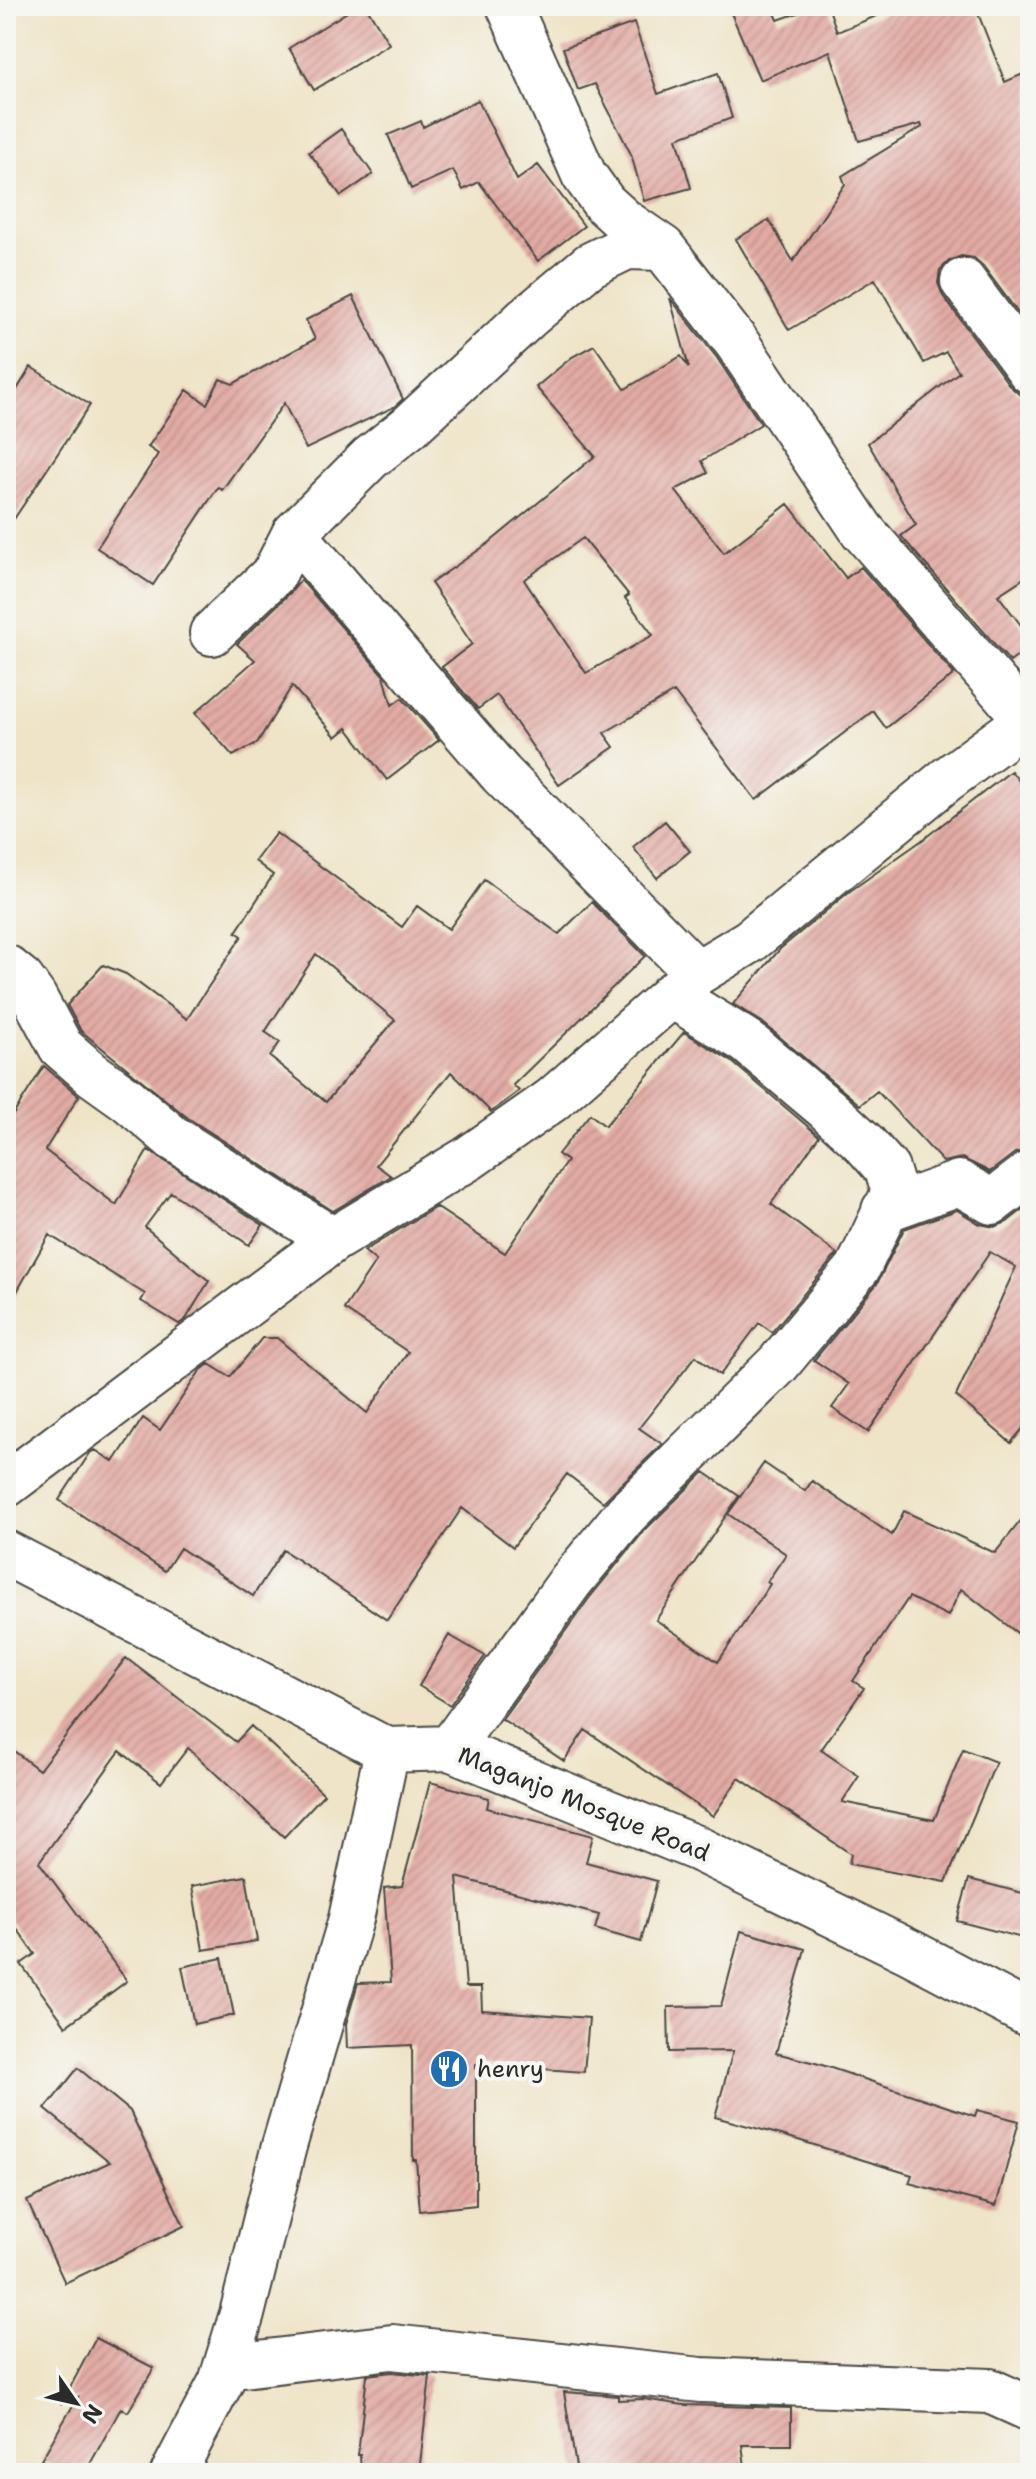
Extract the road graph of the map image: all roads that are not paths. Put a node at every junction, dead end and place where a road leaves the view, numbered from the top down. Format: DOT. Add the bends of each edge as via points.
graph roads {
  1 [pos="509,6"];
  2 [pos="663,248"];
  3 [pos="963,281"];
  4 [pos="1030,371"];
  5 [pos="294,534"];
  6 [pos="212,633"];
  7 [pos="1029,719"];
  8 [pos="6,967"];
  9 [pos="684,984"];
  10 [pos="1030,1173"];
  11 [pos="884,1210"];
  12 [pos="333,1240"];
  13 [pos="6,1485"];
  14 [pos="6,1553"];
  15 [pos="450,1748"];
  16 [pos="387,1750"];
  17 [pos="1030,2015"];
  18 [pos="226,2367"];
  19 [pos="1030,2409"];
  20 [pos="173,2473"];
  1 -- 2 [label="street" via="584,175 604,203"];
  2 -- 5 [label="street" via="627,247 590,265 370,458"];
  2 -- 7 [label="street" via="737,343 862,530"];
  3 -- 4 [label="street"];
  5 -- 6 [label="street" via="274,574"];
  5 -- 9 [label="street"];
  7 -- 9 [label="street" via="750,941"];
  8 -- 12 [label="street" via="34,997 61,1047 92,1074 173,1138"];
  9 -- 11 [label="street" via="864,1143 887,1169 894,1192"];
  9 -- 12 [label="street" via="552,1100 469,1158"];
  10 -- 11 [label="street" via="992,1202 959,1183"];
  11 -- 15 [label="street" via="858,1268 778,1364 626,1514"];
  12 -- 13 [label="street"];
  14 -- 16 [label="street, Maganjo Mosque Road"];
  15 -- 16 [label="street, Maganjo Mosque Road"];
  15 -- 17 [label="street, Maganjo Mosque Road" via="696,1848"];
  16 -- 18 [label="street" via="351,1919"];
  18 -- 19 [label="street" via="392,2347 701,2380 990,2391"];
  18 -- 20 [label="street"];
}
